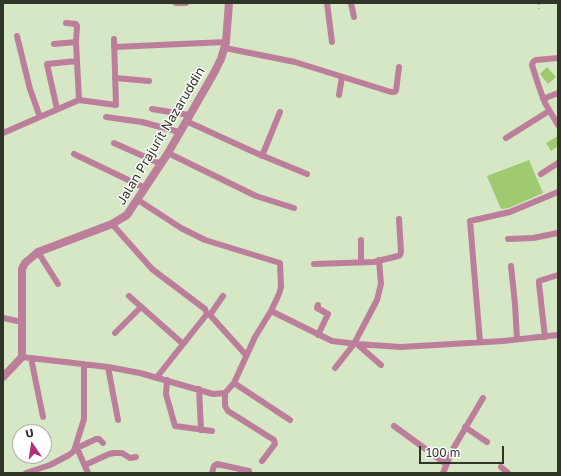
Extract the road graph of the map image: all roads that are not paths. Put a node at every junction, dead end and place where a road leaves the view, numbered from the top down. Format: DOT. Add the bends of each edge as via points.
graph roads {
  1 [pos="176,3"];
  2 [pos="186,3"];
  3 [pos="229,3"];
  4 [pos="326,3"];
  5 [pos="351,3"];
  6 [pos="354,17"];
  7 [pos="66,23"];
  8 [pos="16,36"];
  9 [pos="114,39"];
  10 [pos="76,42"];
  11 [pos="332,42"];
  12 [pos="54,44"];
  13 [pos="226,45"];
  14 [pos="114,47"];
  15 [pos="558,58"];
  16 [pos="77,61"];
  17 [pos="399,67"];
  18 [pos="342,77"];
  19 [pos="115,78"];
  20 [pos="149,81"];
  21 [pos="558,93"];
  22 [pos="339,95"];
  23 [pos="543,99"];
  24 [pos="79,100"];
  25 [pos="57,109"];
  26 [pos="152,109"];
  27 [pos="549,111"];
  28 [pos="280,112"];
  29 [pos="40,117"];
  30 [pos="106,117"];
  31 [pos="188,118"];
  32 [pos="558,125"];
  33 [pos="179,132"];
  34 [pos="3,133"];
  35 [pos="506,138"];
  36 [pos="114,143"];
  37 [pos="168,153"];
  38 [pos="74,154"];
  39 [pos="262,156"];
  40 [pos="558,163"];
  41 [pos="161,164"];
  42 [pos="307,174"];
  43 [pos="541,174"];
  44 [pos="145,188"];
  45 [pos="558,192"];
  46 [pos="138,200"];
  47 [pos="294,208"];
  48 [pos="399,219"];
  49 [pos="112,224"];
  50 [pos="558,233"];
  51 [pos="508,239"];
  52 [pos="361,240"];
  53 [pos="38,252"];
  54 [pos="379,260"];
  55 [pos="361,263"];
  56 [pos="314,264"];
  57 [pos="511,266"];
  58 [pos="558,275"];
  59 [pos="58,284"];
  60 [pos="129,296"];
  61 [pos="223,296"];
  62 [pos="318,305"];
  63 [pos="142,307"];
  64 [pos="271,311"];
  65 [pos="208,314"];
  66 [pos="3,318"];
  67 [pos="22,322"];
  68 [pos="115,333"];
  69 [pos="318,335"];
  70 [pos="558,335"];
  71 [pos="545,337"];
  72 [pos="517,340"];
  73 [pos="480,342"];
  74 [pos="183,344"];
  75 [pos="355,344"];
  76 [pos="246,355"];
  77 [pos="22,357"];
  78 [pos="31,358"];
  79 [pos="84,364"];
  80 [pos="381,365"];
  81 [pos="108,367"];
  82 [pos="335,368"];
  83 [pos="3,377"];
  84 [pos="157,377"];
  85 [pos="167,380"];
  86 [pos="234,383"];
  87 [pos="198,389"];
  88 [pos="225,393"];
  89 [pos="483,398"];
  90 [pos="43,417"];
  91 [pos="118,420"];
  92 [pos="290,420"];
  93 [pos="394,426"];
  94 [pos="465,427"];
  95 [pos="201,430"];
  96 [pos="212,430"];
  97 [pos="487,442"];
  98 [pos="103,443"];
  99 [pos="76,447"];
  100 [pos="136,457"];
  101 [pos="262,461"];
  102 [pos="446,464"];
  103 [pos="85,465"];
  104 [pos="501,467"];
  105 [pos="249,472"];
  106 [pos="26,473"];
  107 [pos="88,473"];
  108 [pos="212,473"];
  109 [pos="443,473"];
  110 [pos="508,473"];
  1 -- 2 [label="street"];
  3 -- 13 [label="street, Jalan Prajurit Nazaruddin"];
  4 -- 11 [label="street"];
  5 -- 6 [label="street"];
  7 -- 10 [label="street" via="77,25"];
  8 -- 29 [label="street"];
  9 -- 14 [label="street"];
  10 -- 12 [label="street"];
  10 -- 16 [label="street"];
  13 -- 14 [label="street"];
  13 -- 18 [label="street"];
  13 -- 31 [label="street, Jalan Prajurit Nazaruddin" via="214,73"];
  14 -- 19 [label="street"];
  15 -- 23 [label="street" via="532,62"];
  16 -- 24 [label="street"];
  16 -- 25 [label="street" via="47,64"];
  17 -- 18 [label="street" via="394,92"];
  18 -- 22 [label="street"];
  19 -- 20 [label="street"];
  19 -- 24 [label="street" via="116,105"];
  21 -- 23 [label="street"];
  23 -- 27 [label="street"];
  24 -- 25 [label="street"];
  25 -- 29 [label="street"];
  26 -- 31 [label="street"];
  27 -- 32 [label="street"];
  27 -- 35 [label="street"];
  28 -- 39 [label="street"];
  29 -- 34 [label="street"];
  30 -- 33 [label="street" via="142,122"];
  31 -- 33 [label="street, Jalan Prajurit Nazaruddin"];
  31 -- 39 [label="street"];
  33 -- 37 [label="street, Jalan Prajurit Nazaruddin"];
  36 -- 41 [label="street"];
  37 -- 41 [label="street, Jalan Prajurit Nazaruddin"];
  37 -- 47 [label="street" via="256,196"];
  38 -- 44 [label="street"];
  39 -- 42 [label="street"];
  40 -- 43 [label="street"];
  41 -- 44 [label="street, Jalan Prajurit Nazaruddin"];
  44 -- 46 [label="street, Jalan Prajurit Nazaruddin"];
  45 -- 73 [label="street" via="510,212 470,221"];
  46 -- 49 [label="street, Jalan Prajurit Nazaruddin" via="127,215"];
  46 -- 64 [label="street" via="180,228 205,240 280,264 281,287"];
  48 -- 54 [label="street" via="400,255"];
  49 -- 53 [label="street, Jalan Prajurit Nazaruddin"];
  49 -- 65 [label="street" via="152,269 205,309"];
  50 -- 51 [label="street"];
  52 -- 55 [label="street"];
  53 -- 59 [label="street"];
  53 -- 67 [label="street, Jalan Prajurit Nazaruddin" via="29,258 22,268"];
  54 -- 55 [label="street"];
  54 -- 75 [label="street" via="381,284 377,300"];
  55 -- 56 [label="street"];
  57 -- 72 [label="street"];
  58 -- 71 [label="street" via="539,281"];
  60 -- 63 [label="street"];
  61 -- 65 [label="street"];
  62 -- 69 [label="street" via="317,308 328,314"];
  63 -- 68 [label="street"];
  63 -- 74 [label="street"];
  64 -- 69 [label="street"];
  64 -- 76 [label="street"];
  65 -- 74 [label="street"];
  65 -- 76 [label="street"];
  66 -- 67 [label="street"];
  67 -- 77 [label="street, Jalan Prajurit Nazaruddin"];
  69 -- 75 [label="street" via="332,341"];
  70 -- 71 [label="street"];
  71 -- 72 [label="street"];
  72 -- 73 [label="street"];
  73 -- 75 [label="street" via="401,347"];
  74 -- 84 [label="street"];
  75 -- 80 [label="street"];
  75 -- 82 [label="street"];
  76 -- 86 [label="street"];
  77 -- 78 [label="street"];
  77 -- 83 [label="street"];
  78 -- 79 [label="street"];
  78 -- 90 [label="street"];
  79 -- 81 [label="street"];
  79 -- 99 [label="street" via="84,419"];
  81 -- 84 [label="street"];
  81 -- 91 [label="street"];
  84 -- 85 [label="street"];
  85 -- 87 [label="street"];
  85 -- 95 [label="street" via="166,394 175,426"];
  86 -- 88 [label="street"];
  86 -- 92 [label="street"];
  87 -- 88 [label="street" via="213,394"];
  87 -- 95 [label="street"];
  88 -- 101 [label="street" via="225,406 228,411 274,440 275,444"];
  89 -- 94 [label="street"];
  93 -- 102 [label="street"];
  94 -- 97 [label="street"];
  94 -- 102 [label="street"];
  95 -- 96 [label="street"];
  98 -- 99 [label="street" via="96,439"];
  99 -- 103 [label="street"];
  99 -- 106 [label="street" via="69,455 50,465"];
  100 -- 103 [label="street" via="130,458 122,453 114,453"];
  102 -- 109 [label="street"];
  103 -- 107 [label="street"];
  104 -- 110 [label="street"];
  105 -- 108 [label="street" via="217,464"];
}
